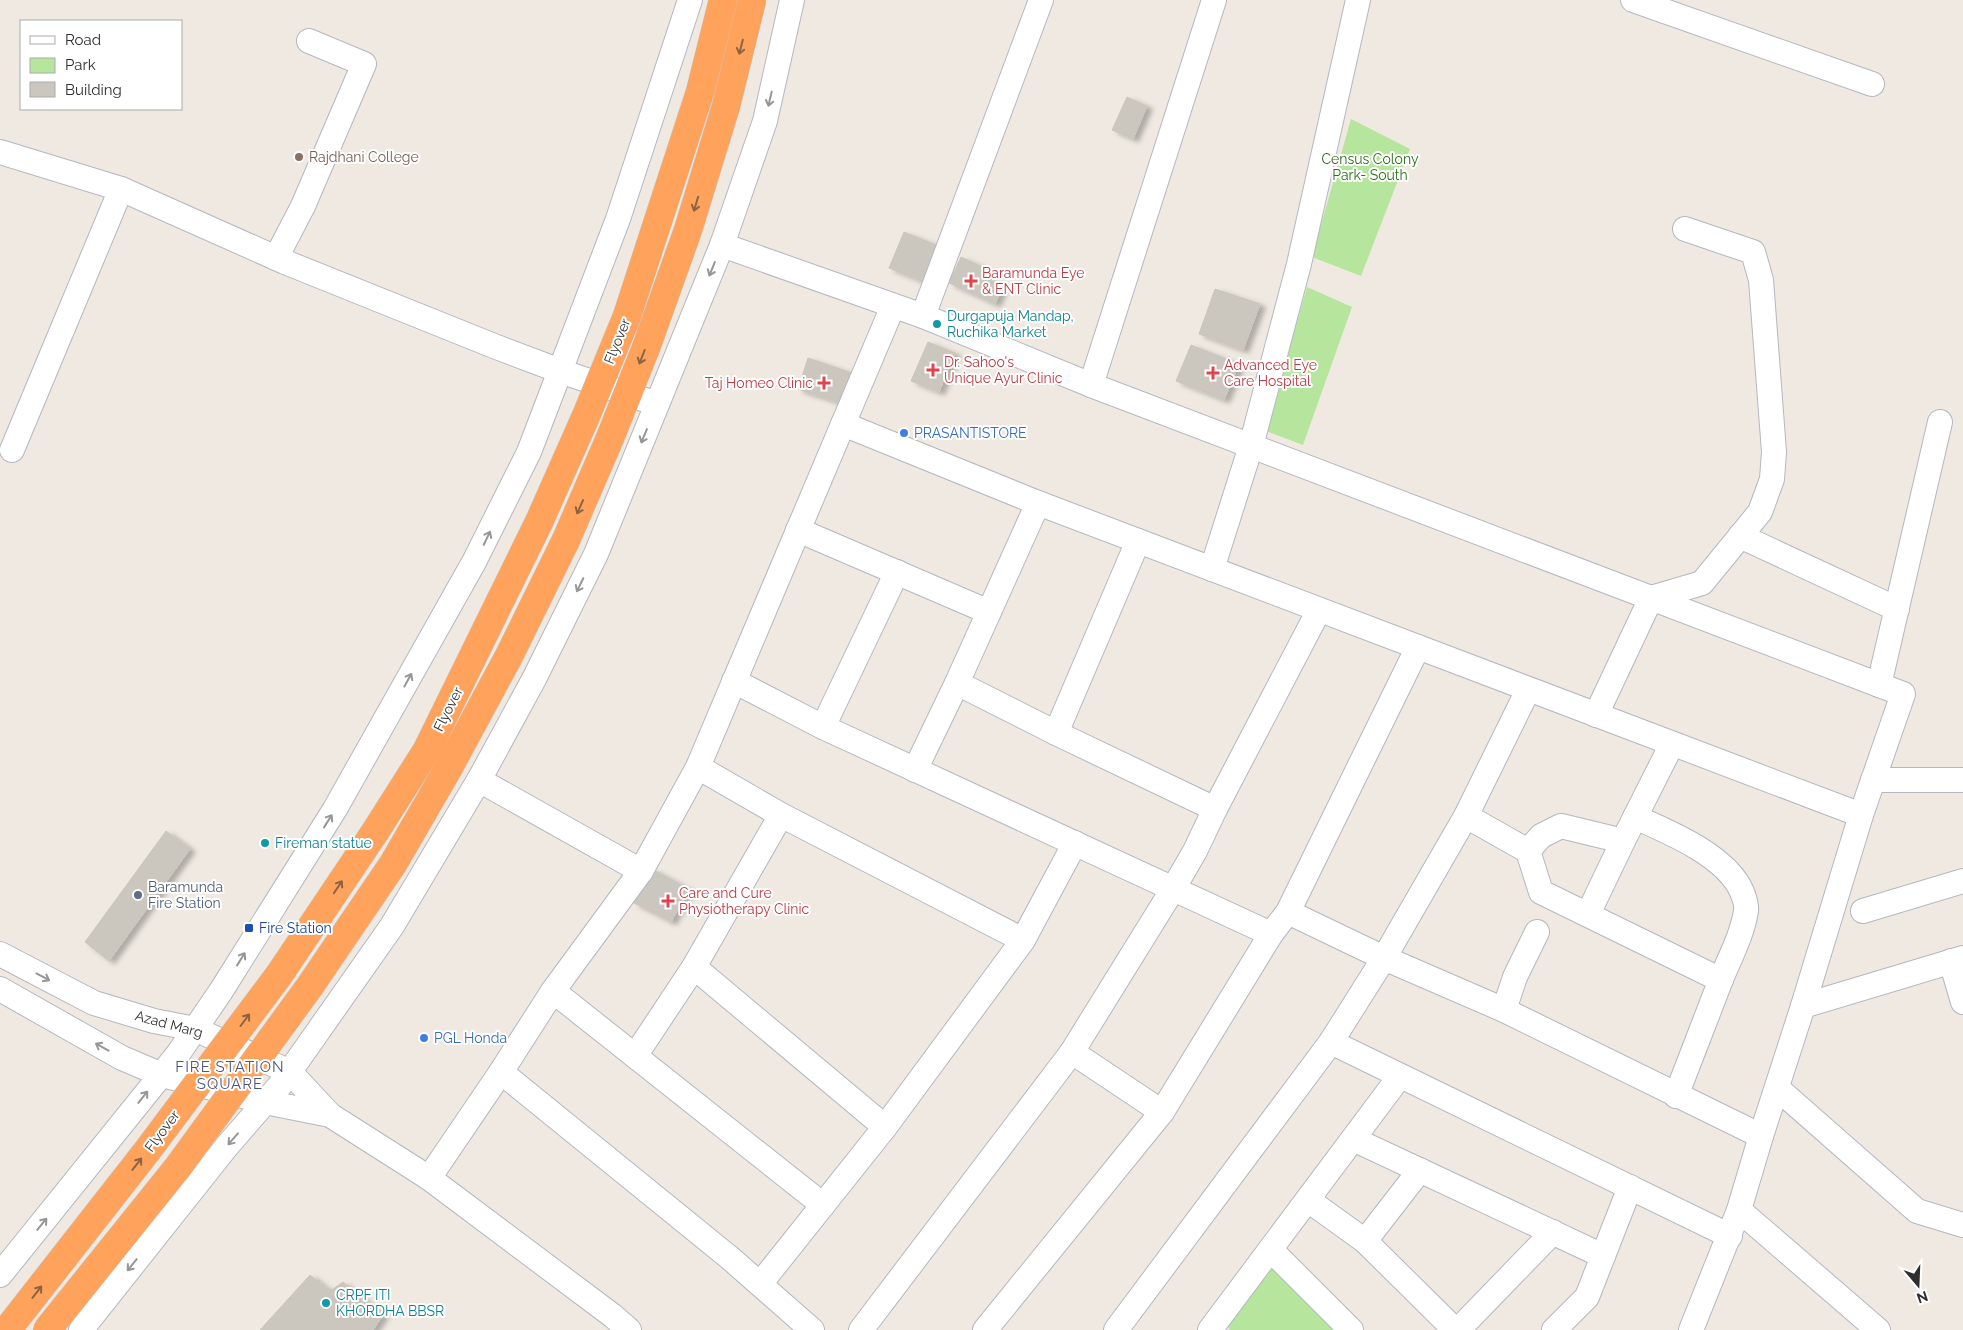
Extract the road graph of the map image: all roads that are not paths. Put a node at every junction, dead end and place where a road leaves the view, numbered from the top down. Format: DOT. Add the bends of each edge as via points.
graph roads {
  1 [pos="690,0"];
  2 [pos="724,0"];
  3 [pos="752,0"];
  4 [pos="792,0"];
  5 [pos="1041,0"];
  6 [pos="1214,0"];
  7 [pos="1358,0"];
  8 [pos="1633,0"];
  9 [pos="308,41"];
  10 [pos="1872,84"];
  11 [pos="0,152"];
  12 [pos="121,189"];
  13 [pos="1685,229"];
  14 [pos="722,245"];
  15 [pos="276,258"];
  16 [pos="893,306"];
  17 [pos="924,316"];
  18 [pos="560,371"];
  19 [pos="1091,385"];
  20 [pos="657,404"];
  21 [pos="1940,422"];
  22 [pos="843,424"];
  23 [pos="1251,446"];
  24 [pos="12,450"];
  25 [pos="1038,503"];
  26 [pos="798,530"];
  27 [pos="1740,536"];
  28 [pos="1138,541"];
  29 [pos="1212,569"];
  30 [pos="897,572"];
  31 [pos="1651,598"];
  32 [pos="1897,609"];
  33 [pos="1319,610"];
  34 [pos="989,612"];
  35 [pos="1418,647"];
  36 [pos="734,681"];
  37 [pos="957,683"];
  38 [pos="1879,685"];
  39 [pos="1528,690"];
  40 [pos="1596,714"];
  41 [pos="823,727"];
  42 [pos="1056,733"];
  43 [pos="1672,744"];
  44 [pos="698,766"];
  45 [pos="915,770"];
  46 [pos="479,780"];
  47 [pos="1874,780"];
  48 [pos="1963,780"];
  49 [pos="1215,809"];
  50 [pos="781,815"];
  51 [pos="1861,815"];
  52 [pos="1466,816"];
  53 [pos="1635,817"];
  54 [pos="1623,841"];
  55 [pos="1075,844"];
  56 [pos="1528,851"];
  57 [pos="641,871"];
  58 [pos="1963,880"];
  59 [pos="1173,889"];
  60 [pos="1863,911"];
  61 [pos="1288,912"];
  62 [pos="1588,914"];
  63 [pos="1537,932"];
  64 [pos="1271,934"];
  65 [pos="1023,940"];
  66 [pos="0,954"];
  67 [pos="1384,958"];
  68 [pos="1957,960"];
  69 [pos="694,967"];
  70 [pos="1721,980"];
  71 [pos="0,989"];
  72 [pos="553,991"];
  73 [pos="1963,1002"];
  74 [pos="1803,1006"];
  75 [pos="1504,1010"];
  76 [pos="195,1029"];
  77 [pos="1331,1042"];
  78 [pos="1072,1052"];
  79 [pos="635,1056"];
  80 [pos="290,1072"];
  81 [pos="501,1072"];
  82 [pos="162,1075"];
  83 [pos="1400,1076"];
  84 [pos="1777,1088"];
  85 [pos="1676,1096"];
  86 [pos="265,1102"];
  87 [pos="1162,1112"];
  88 [pos="330,1114"];
  89 [pos="885,1127"];
  90 [pos="1761,1136"];
  91 [pos="1353,1139"];
  92 [pos="1420,1170"];
  93 [pos="429,1178"];
  94 [pos="1630,1187"];
  95 [pos="1308,1200"];
  96 [pos="823,1205"];
  97 [pos="1740,1210"];
  98 [pos="1963,1224"];
  99 [pos="1553,1232"];
  100 [pos="1730,1236"];
  101 [pos="1364,1241"];
  102 [pos="1271,1250"];
  103 [pos="1603,1256"];
  104 [pos="0,1276"];
  105 [pos="760,1284"];
  106 [pos="1696,1328"];
  107 [pos="1213,1329"];
  108 [pos="7,1330"];
  109 [pos="47,1330"];
  110 [pos="81,1330"];
  111 [pos="629,1330"];
  112 [pos="812,1330"];
  113 [pos="861,1330"];
  114 [pos="985,1330"];
  115 [pos="1116,1330"];
  116 [pos="1350,1330"];
  117 [pos="1457,1330"];
  118 [pos="1554,1330"];
  119 [pos="1878,1330"];
  1 -- 18 [label="street" via="618,219"];
  108 -- 2 [label="highway, Flyover, one-way, bridge" via="148,1151 279,975 427,750 539,522 627,316 700,92"];
  3 -- 109 [label="highway, Flyover, one-way, bridge" via="726,106 688,230 647,345 566,540 504,664 393,864 310,986 178,1167"];
  4 -- 14 [label="street, one-way" via="765,120"];
  5 -- 17 [label="street"];
  6 -- 19 [label="street"];
  7 -- 23 [label="street" via="1299,264"];
  8 -- 10 [label="street"];
  9 -- 15 [label="street" via="364,64 303,206"];
  11 -- 12 [label="street"];
  12 -- 15 [label="street"];
  12 -- 24 [label="street"];
  13 -- 27 [label="street" via="1753,252 1761,280 1774,452 1772,479 1760,512"];
  14 -- 16 [label="street"];
  14 -- 20 [label="street, one-way"];
  15 -- 18 [label="street"];
  16 -- 17 [label="street"];
  16 -- 22 [label="street"];
  17 -- 19 [label="street"];
  18 -- 20 [label="street"];
  76 -- 18 [label="street, one-way" via="335,809 474,562 529,452"];
  19 -- 23 [label="street"];
  20 -- 46 [label="street, one-way" via="596,554"];
  21 -- 32 [label="street"];
  22 -- 25 [label="street"];
  22 -- 26 [label="street"];
  23 -- 29 [label="street"];
  23 -- 31 [label="street"];
  25 -- 28 [label="street"];
  25 -- 34 [label="street"];
  26 -- 30 [label="street"];
  26 -- 36 [label="street"];
  27 -- 31 [label="street" via="1702,583"];
  27 -- 32 [label="street"];
  28 -- 29 [label="street"];
  28 -- 42 [label="street"];
  29 -- 33 [label="street"];
  30 -- 34 [label="street"];
  30 -- 41 [label="street"];
  31 -- 38 [label="street"];
  31 -- 40 [label="street"];
  32 -- 38 [label="street"];
  33 -- 35 [label="street"];
  33 -- 49 [label="street"];
  34 -- 37 [label="street"];
  35 -- 39 [label="street"];
  35 -- 61 [label="street"];
  36 -- 41 [label="street"];
  36 -- 44 [label="street"];
  37 -- 42 [label="street"];
  37 -- 45 [label="street"];
  38 -- 47 [label="street" via="1903,694"];
  39 -- 40 [label="street"];
  39 -- 52 [label="street"];
  40 -- 43 [label="street"];
  41 -- 45 [label="street"];
  42 -- 49 [label="street"];
  43 -- 51 [label="street"];
  43 -- 53 [label="street"];
  44 -- 50 [label="street"];
  44 -- 57 [label="street"];
  45 -- 55 [label="street"];
  46 -- 57 [label="street"];
  46 -- 80 [label="street" via="392,926"];
  47 -- 48 [label="street"];
  47 -- 51 [label="street"];
  49 -- 59 [label="street"];
  50 -- 65 [label="street"];
  50 -- 69 [label="street"];
  51 -- 74 [label="street"];
  52 -- 56 [label="street"];
  52 -- 67 [label="street"];
  53 -- 54 [label="street"];
  53 -- 70 [label="street" via="1683,838 1720,865 1738,883 1747,909"];
  54 -- 56 [label="street" via="1560,826 1541,836"];
  54 -- 62 [label="street"];
  55 -- 59 [label="street"];
  55 -- 65 [label="street"];
  56 -- 62 [label="street" via="1541,892"];
  57 -- 72 [label="street"];
  58 -- 60 [label="street"];
  59 -- 64 [label="street"];
  59 -- 78 [label="street"];
  61 -- 64 [label="street"];
  61 -- 67 [label="street"];
  62 -- 70 [label="street"];
  63 -- 75 [label="street" via="1515,977"];
  64 -- 87 [label="street"];
  65 -- 89 [label="street"];
  66 -- 76 [label="street, Azad Marg, one-way" via="94,1003"];
  67 -- 75 [label="street"];
  67 -- 77 [label="street"];
  68 -- 73 [label="street"];
  68 -- 74 [label="street"];
  69 -- 79 [label="street"];
  69 -- 89 [label="street"];
  70 -- 85 [label="street"];
  82 -- 71 [label="street, one-way" via="122,1058"];
  72 -- 79 [label="street"];
  72 -- 81 [label="street"];
  74 -- 84 [label="street"];
  75 -- 85 [label="street"];
  76 -- 80 [label="street, Azad Marg"];
  76 -- 82 [label="street"];
  77 -- 83 [label="street"];
  77 -- 115 [label="street"];
  78 -- 87 [label="street"];
  78 -- 113 [label="street"];
  79 -- 96 [label="street"];
  80 -- 86 [label="street"];
  80 -- 88 [label="street, Azad Marg"];
  81 -- 93 [label="street"];
  81 -- 105 [label="street"];
  82 -- 86 [label="street"];
  104 -- 82 [label="street, one-way"];
  83 -- 91 [label="street"];
  83 -- 94 [label="street"];
  84 -- 90 [label="street"];
  84 -- 98 [label="street" via="1917,1211"];
  85 -- 90 [label="street"];
  86 -- 88 [label="street"];
  86 -- 110 [label="street, one-way"];
  87 -- 114 [label="street"];
  88 -- 93 [label="street"];
  89 -- 96 [label="street"];
  90 -- 97 [label="street"];
  91 -- 92 [label="street"];
  91 -- 95 [label="street"];
  92 -- 99 [label="street"];
  92 -- 101 [label="street"];
  93 -- 111 [label="street"];
  94 -- 100 [label="street"];
  94 -- 103 [label="street"];
  95 -- 101 [label="street"];
  95 -- 102 [label="street"];
  96 -- 105 [label="street"];
  97 -- 100 [label="street"];
  97 -- 119 [label="street"];
  99 -- 103 [label="street"];
  99 -- 117 [label="street"];
  100 -- 106 [label="street"];
  101 -- 117 [label="street"];
  102 -- 107 [label="street"];
  102 -- 116 [label="street"];
  103 -- 118 [label="street" via="1587,1297"];
  105 -- 112 [label="street"];
}
